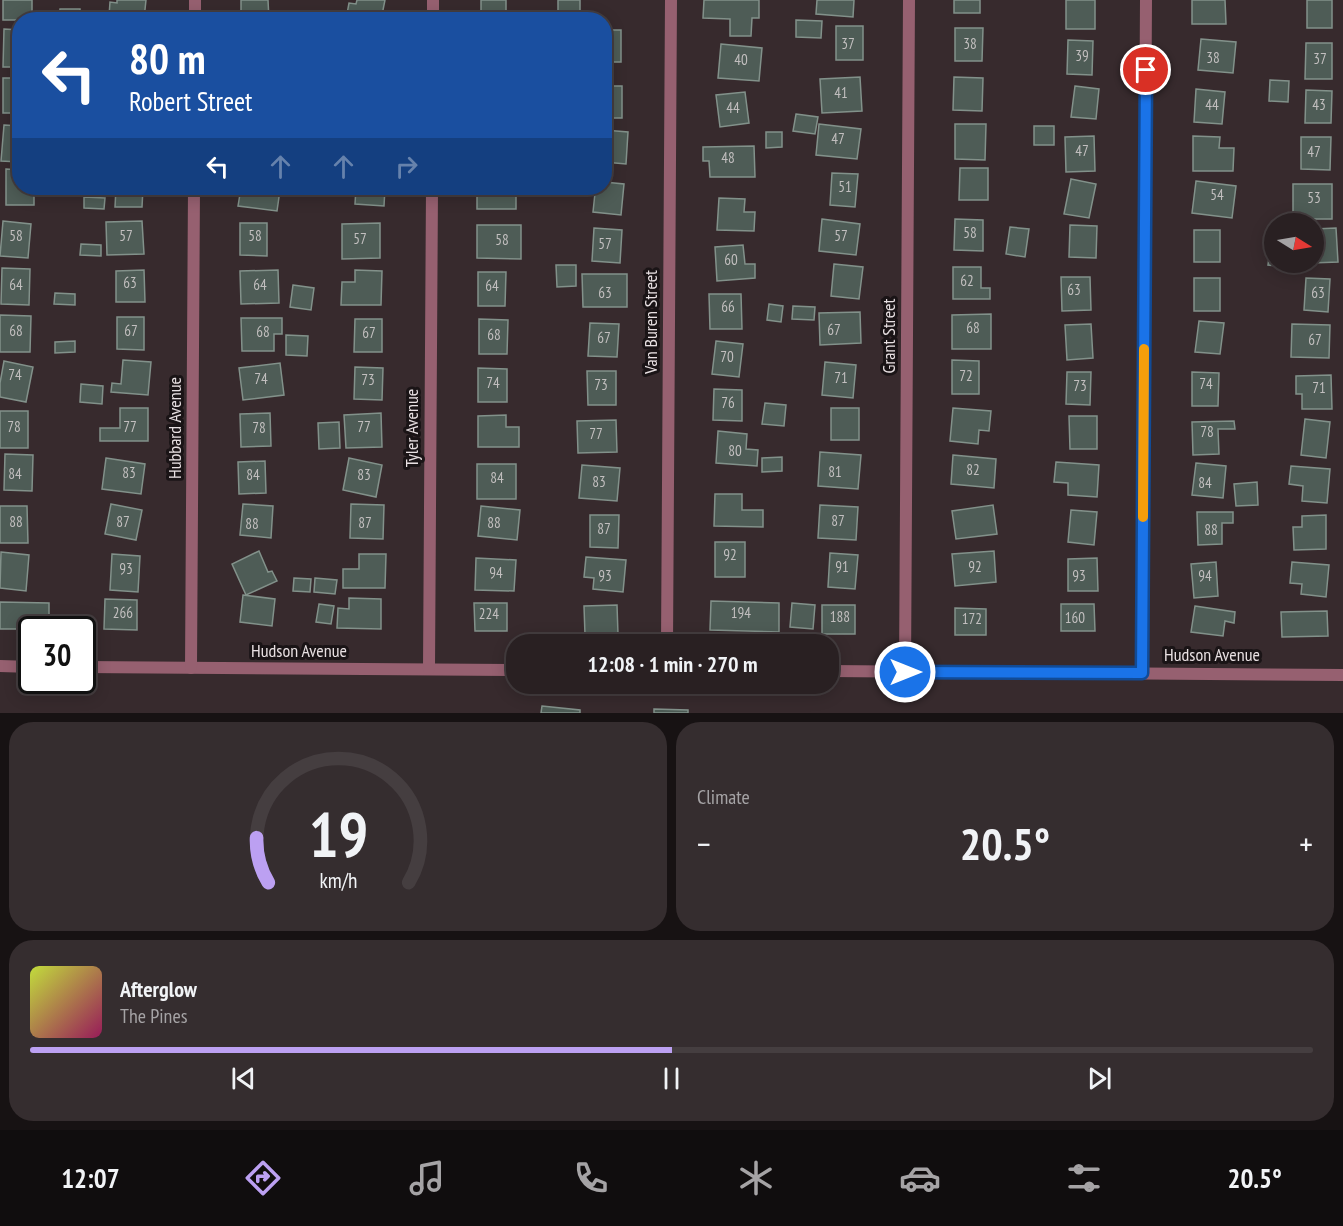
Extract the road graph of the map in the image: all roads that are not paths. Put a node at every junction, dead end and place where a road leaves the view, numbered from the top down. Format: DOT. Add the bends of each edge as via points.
graph roads {
  1 [pos="671,0"];
  2 [pos="909,0"];
  3 [pos="1146,0"];
  4 [pos="194,195"];
  5 [pos="432,195"];
  6 [pos="667,634"];
  7 [pos="0,666"];
  8 [pos="18,667"];
  9 [pos="96,667"];
  10 [pos="191,668"];
  11 [pos="429,669"];
  12 [pos="506,670"];
  13 [pos="839,671"];
  14 [pos="905,672"];
  15 [pos="1142,673"];
  16 [pos="1343,675"];
  1 -- 6 [label="street, Van Buren Street"];
  2 -- 14 [label="street, Grant Street"];
  3 -- 15 [label="street"];
  4 -- 10 [label="street, Hubbard Avenue"];
  5 -- 11 [label="street, Tyler Avenue"];
  7 -- 8 [label="street"];
  9 -- 10 [label="street, Hudson Avenue"];
  10 -- 11 [label="street, Hudson Avenue"];
  11 -- 12 [label="street, Hudson Avenue"];
  13 -- 14 [label="street, Hudson Avenue"];
  14 -- 15 [label="street, Hudson Avenue"];
  15 -- 16 [label="street, Hudson Avenue"];
}
